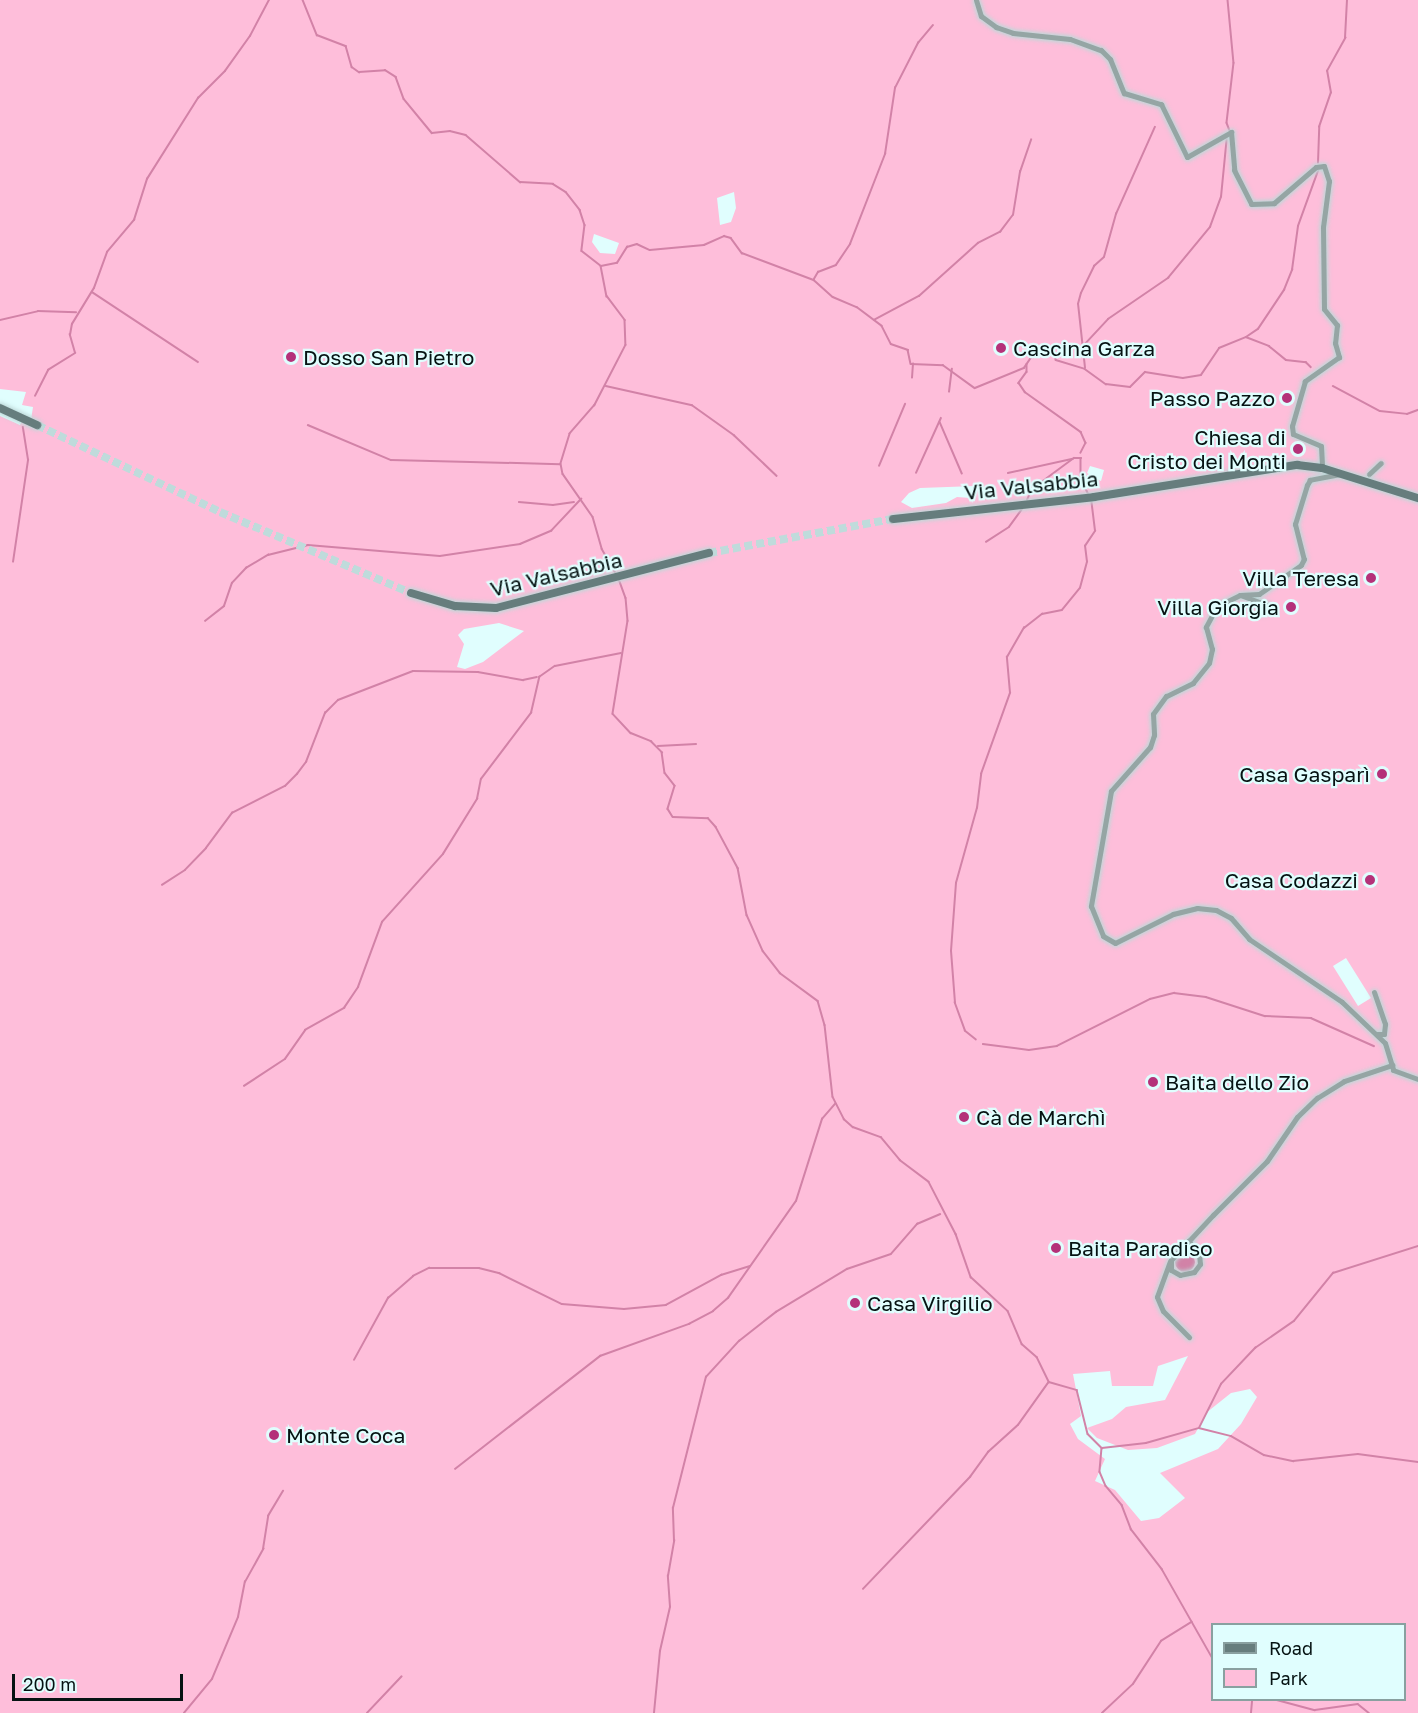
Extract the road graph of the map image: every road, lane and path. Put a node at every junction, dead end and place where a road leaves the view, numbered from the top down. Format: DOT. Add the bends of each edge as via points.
graph roads {
  1 [pos="976,0"];
  2 [pos="0,408"];
  3 [pos="37,424"];
  4 [pos="1381,463"];
  5 [pos="1322,468"];
  6 [pos="1342,474"];
  7 [pos="1369,474"];
  8 [pos="1418,498"];
  9 [pos="893,519"];
  10 [pos="706,554"];
  11 [pos="411,593"];
  12 [pos="1240,595"];
  13 [pos="1258,612"];
  14 [pos="1374,992"];
  15 [pos="1377,1034"];
  16 [pos="1392,1065"];
  17 [pos="1418,1079"];
  18 [pos="1188,1241"];
  19 [pos="1171,1260"];
  20 [pos="1189,1337"];
  1 -- 5 [label="street" via="981,16 996,27 1013,33 1070,39 1101,50 1110,59 1124,93 1161,104 1186,157 1232,132 1234,170 1251,204 1274,203 1316,167 1324,166 1329,181 1323,227 1324,309 1337,325 1335,343 1339,357 1305,381 1292,426 1293,434 1321,446"];
  2 -- 3 [label="main road"];
  4 -- 7 [label="street"];
  5 -- 6 [label="main road, Via Valsabbia"];
  5 -- 9 [label="main road, Via Valsabbia" via="1259,468 1094,497"];
  6 -- 8 [label="main road, Via Valsabbia"];
  6 -- 12 [label="street" via="1310,480 1307,485 1294,524 1304,559 1301,565 1259,594"];
  10 -- 11 [label="main road, Via Valsabbia" via="522,603 483,609 455,606"];
  12 -- 13 [label="street" via="1268,605 1267,611"];
  12 -- 15 [label="street" via="1213,611 1206,627 1212,649 1209,663 1193,683 1166,696 1158,706 1153,714 1150,747 1112,791 1091,896 1096,921 1103,936 1115,944 1173,914 1197,908 1216,910 1231,918 1250,939 1320,985"];
  14 -- 15 [label="street" via="1385,1024 1384,1034"];
  15 -- 16 [label="street" via="1385,1043"];
  16 -- 17 [label="street" via="1393,1070"];
  16 -- 18 [label="street" via="1344,1081 1317,1098 1297,1117 1267,1161"];
  18 -- 19 [label="street"];
  18 -- 19 [label="street" via="1199,1253 1200,1264 1194,1272 1180,1275 1171,1270"];
  19 -- 20 [label="street" via="1157,1297 1162,1311"];
}
